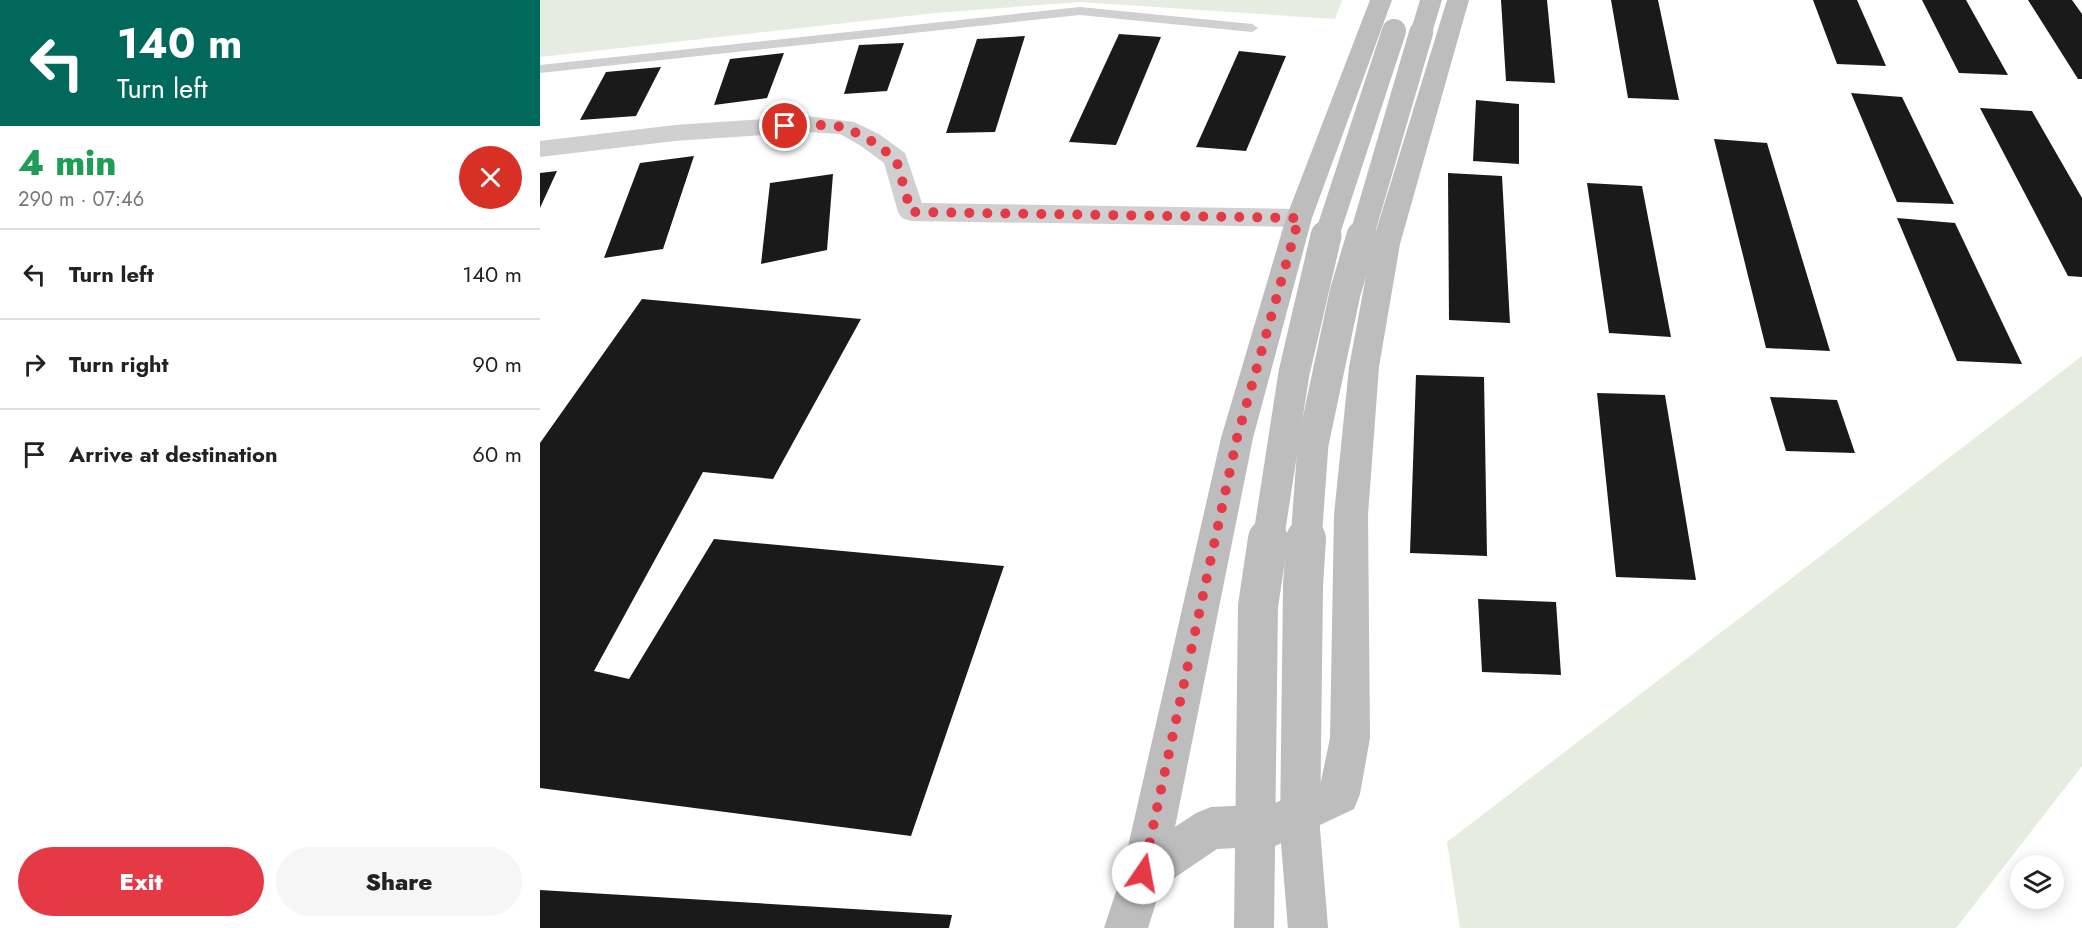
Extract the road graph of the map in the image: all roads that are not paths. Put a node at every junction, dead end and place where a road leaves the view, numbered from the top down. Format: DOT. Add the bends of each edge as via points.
graph roads {
  1 [pos="1431,0"];
  2 [pos="1458,0"];
  3 [pos="1399,19"];
  4 [pos="1252,28"];
  5 [pos="540,69"];
  6 [pos="540,149"];
  7 [pos="1299,218"];
  8 [pos="1143,873"];
  9 [pos="1126,928"];
  10 [pos="1254,928"];
  11 [pos="1308,928"];
  1 -- 3 [label="main road"];
  2 -- 8 [label="main road" via="1386,244 1364,367 1351,516 1350,738 1338,794 1275,825 1211,828"];
  3 -- 7 [label="main road"];
  3 -- 10 [label="main road, bridge" via="1321,252 1294,373 1258,606"];
  3 -- 11 [label="main road, bridge" via="1313,444 1303,586 1300,796"];
  4 -- 5 [label="lane" via="1080,11"];
  6 -- 7 [label="street" via="675,133 807,124 845,127 896,159 911,212"];
  7 -- 8 [label="main road" via="1237,438"];
  8 -- 9 [label="main road"];
}
